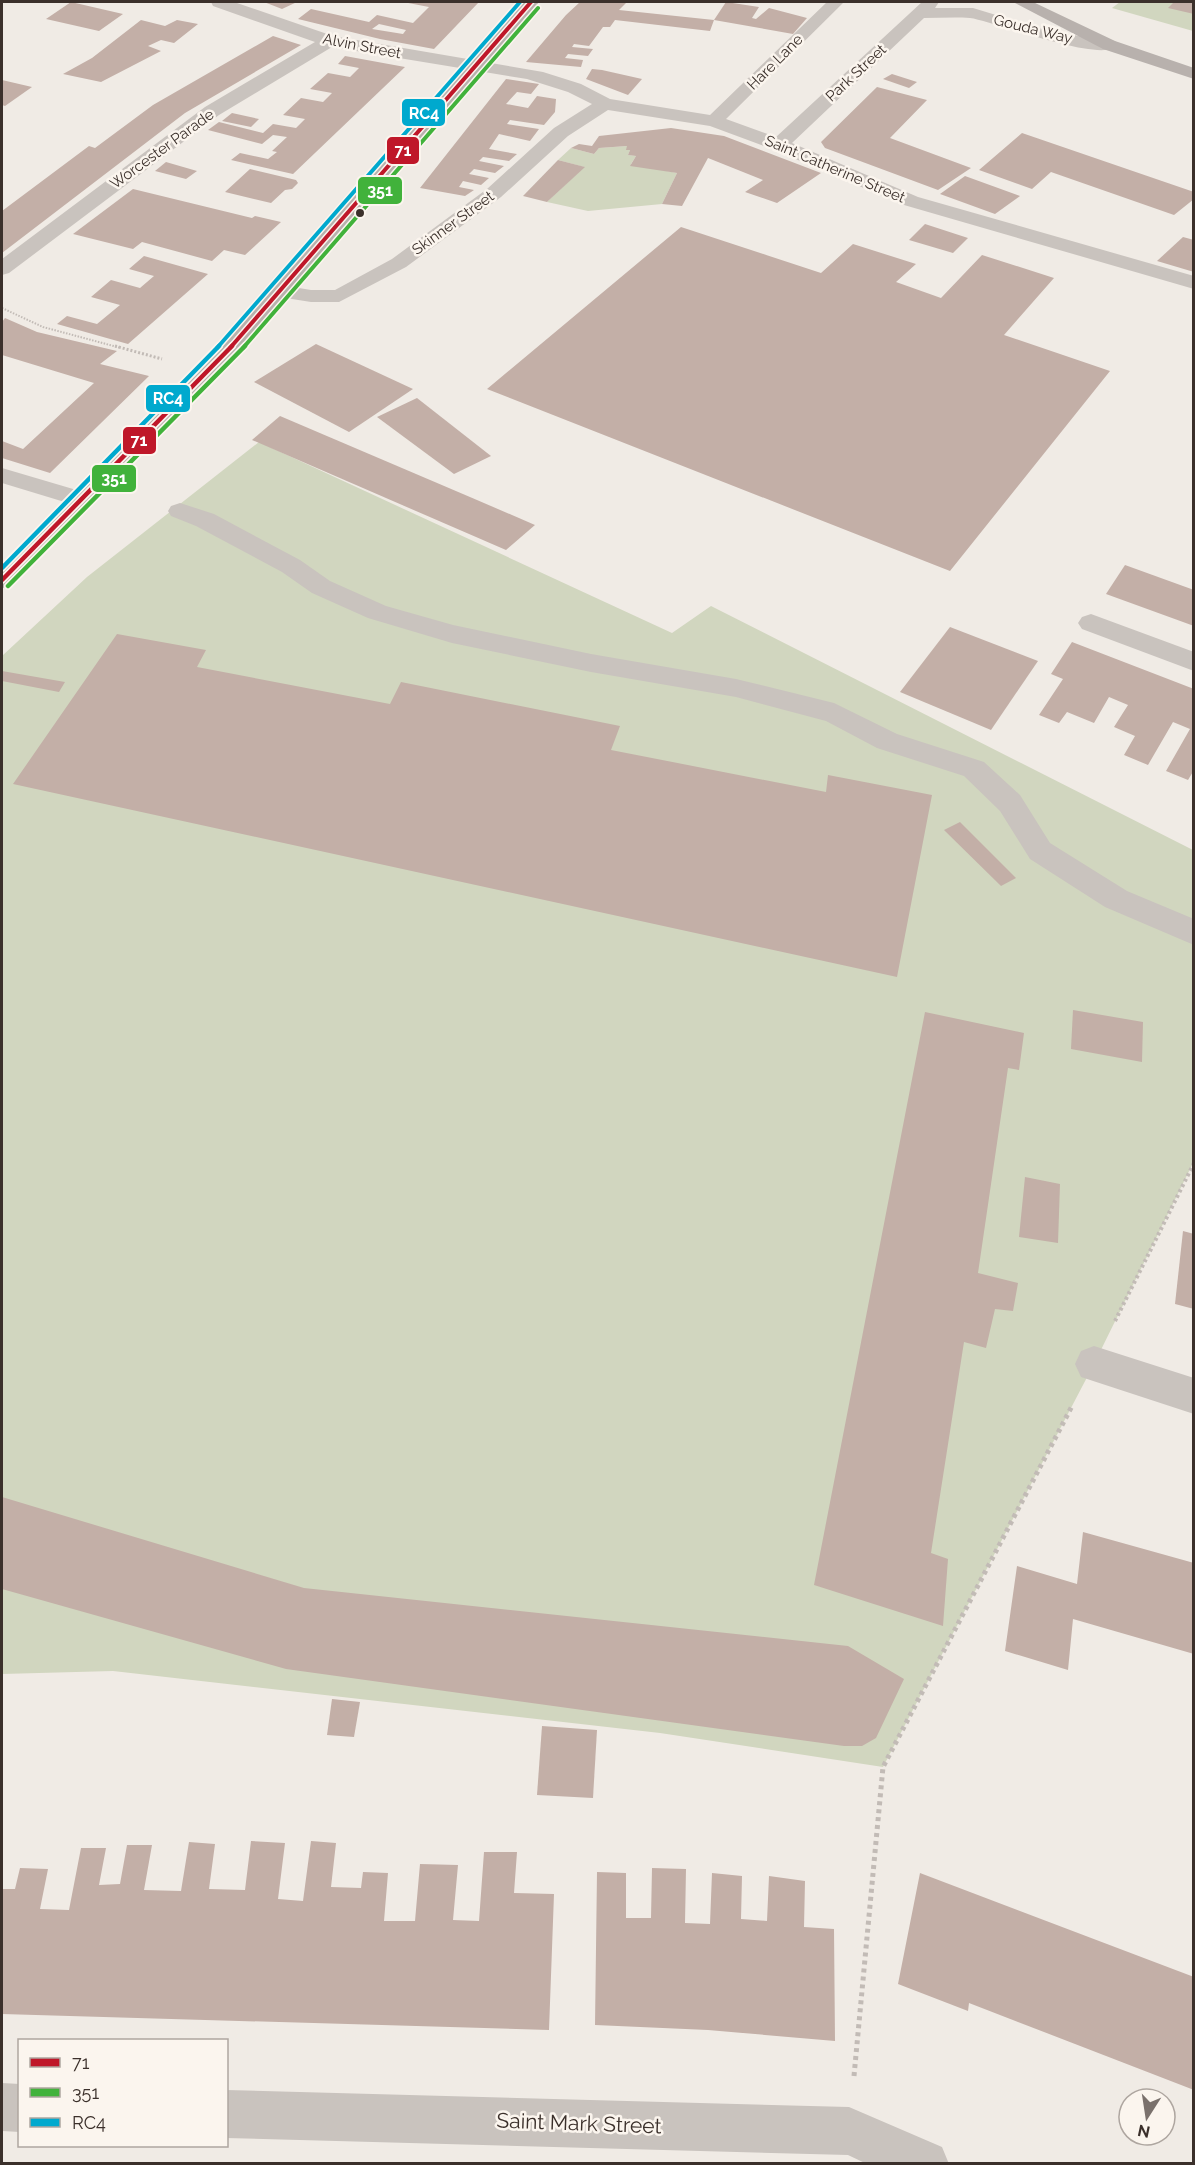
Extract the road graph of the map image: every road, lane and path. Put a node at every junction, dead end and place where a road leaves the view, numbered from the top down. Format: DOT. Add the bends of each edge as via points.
graph roads {
  1 [pos="219,2"];
  2 [pos="531,2"];
  3 [pos="836,2"];
  4 [pos="1021,2"];
  5 [pos="926,7"];
  6 [pos="329,41"];
  7 [pos="1109,45"];
  8 [pos="476,65"];
  9 [pos="1194,74"];
  10 [pos="605,104"];
  11 [pos="714,122"];
  12 [pos="779,145"];
  13 [pos="2,269"];
  14 [pos="1194,283"];
  15 [pos="286,286"];
  16 [pos="2,308"];
  17 [pos="206,371"];
  18 [pos="2,475"];
  19 [pos="81,499"];
  20 [pos="180,511"];
  21 [pos="2,580"];
  22 [pos="1091,623"];
  23 [pos="1194,662"];
  24 [pos="1194,933"];
  25 [pos="1194,1164"];
  26 [pos="1094,1364"];
  27 [pos="1194,1396"];
  28 [pos="2,2107"];
  29 [pos="18,2108"];
  30 [pos="228,2114"];
  31 [pos="849,2131"];
  32 [pos="925,2163"];
  1 -- 6 [label="street, Alvin Street"];
  2 -- 8 [label="main road"];
  3 -- 11 [label="street, Hare Lane"];
  4 -- 7 [label="main road, Gouda Way"];
  5 -- 7 [label="street, Gouda Way" via="973,13 1050,37"];
  5 -- 12 [label="street, Park Street"];
  6 -- 8 [label="street, Alvin Street"];
  6 -- 13 [label="street, Worcester Parade" via="212,111"];
  7 -- 9 [label="main road, Gouda Way"];
  8 -- 10 [label="street, Saint Catherine Street" via="555,78"];
  8 -- 15 [label="main road"];
  10 -- 11 [label="street, Saint Catherine Street"];
  10 -- 15 [label="street, Skinner Street" via="561,132 494,193 399,263 339,296 311,296"];
  11 -- 12 [label="street, Saint Catherine Street"];
  12 -- 14 [label="street, Saint Catherine Street" via="911,201"];
  15 -- 17 [label="main road"];
  16 -- 17 [label="path" via="43,327"];
  17 -- 19 [label="main road"];
  18 -- 19 [label="street"];
  19 -- 21 [label="main road"];
  20 -- 24 [label="street" via="205,520 291,566 321,587 377,612 452,634 736,688 834,713 887,741 974,769 1010,803 1040,851 1116,899"];
  22 -- 23 [label="street"];
  25 -- 26 [label="path"];
  26 -- 27 [label="street"];
  26 -- 31 [label="path" via="883,1767"];
  28 -- 29 [label="street"];
  30 -- 31 [label="street, Saint Mark Street"];
  31 -- 32 [label="street, Saint Mark Street"];
}
